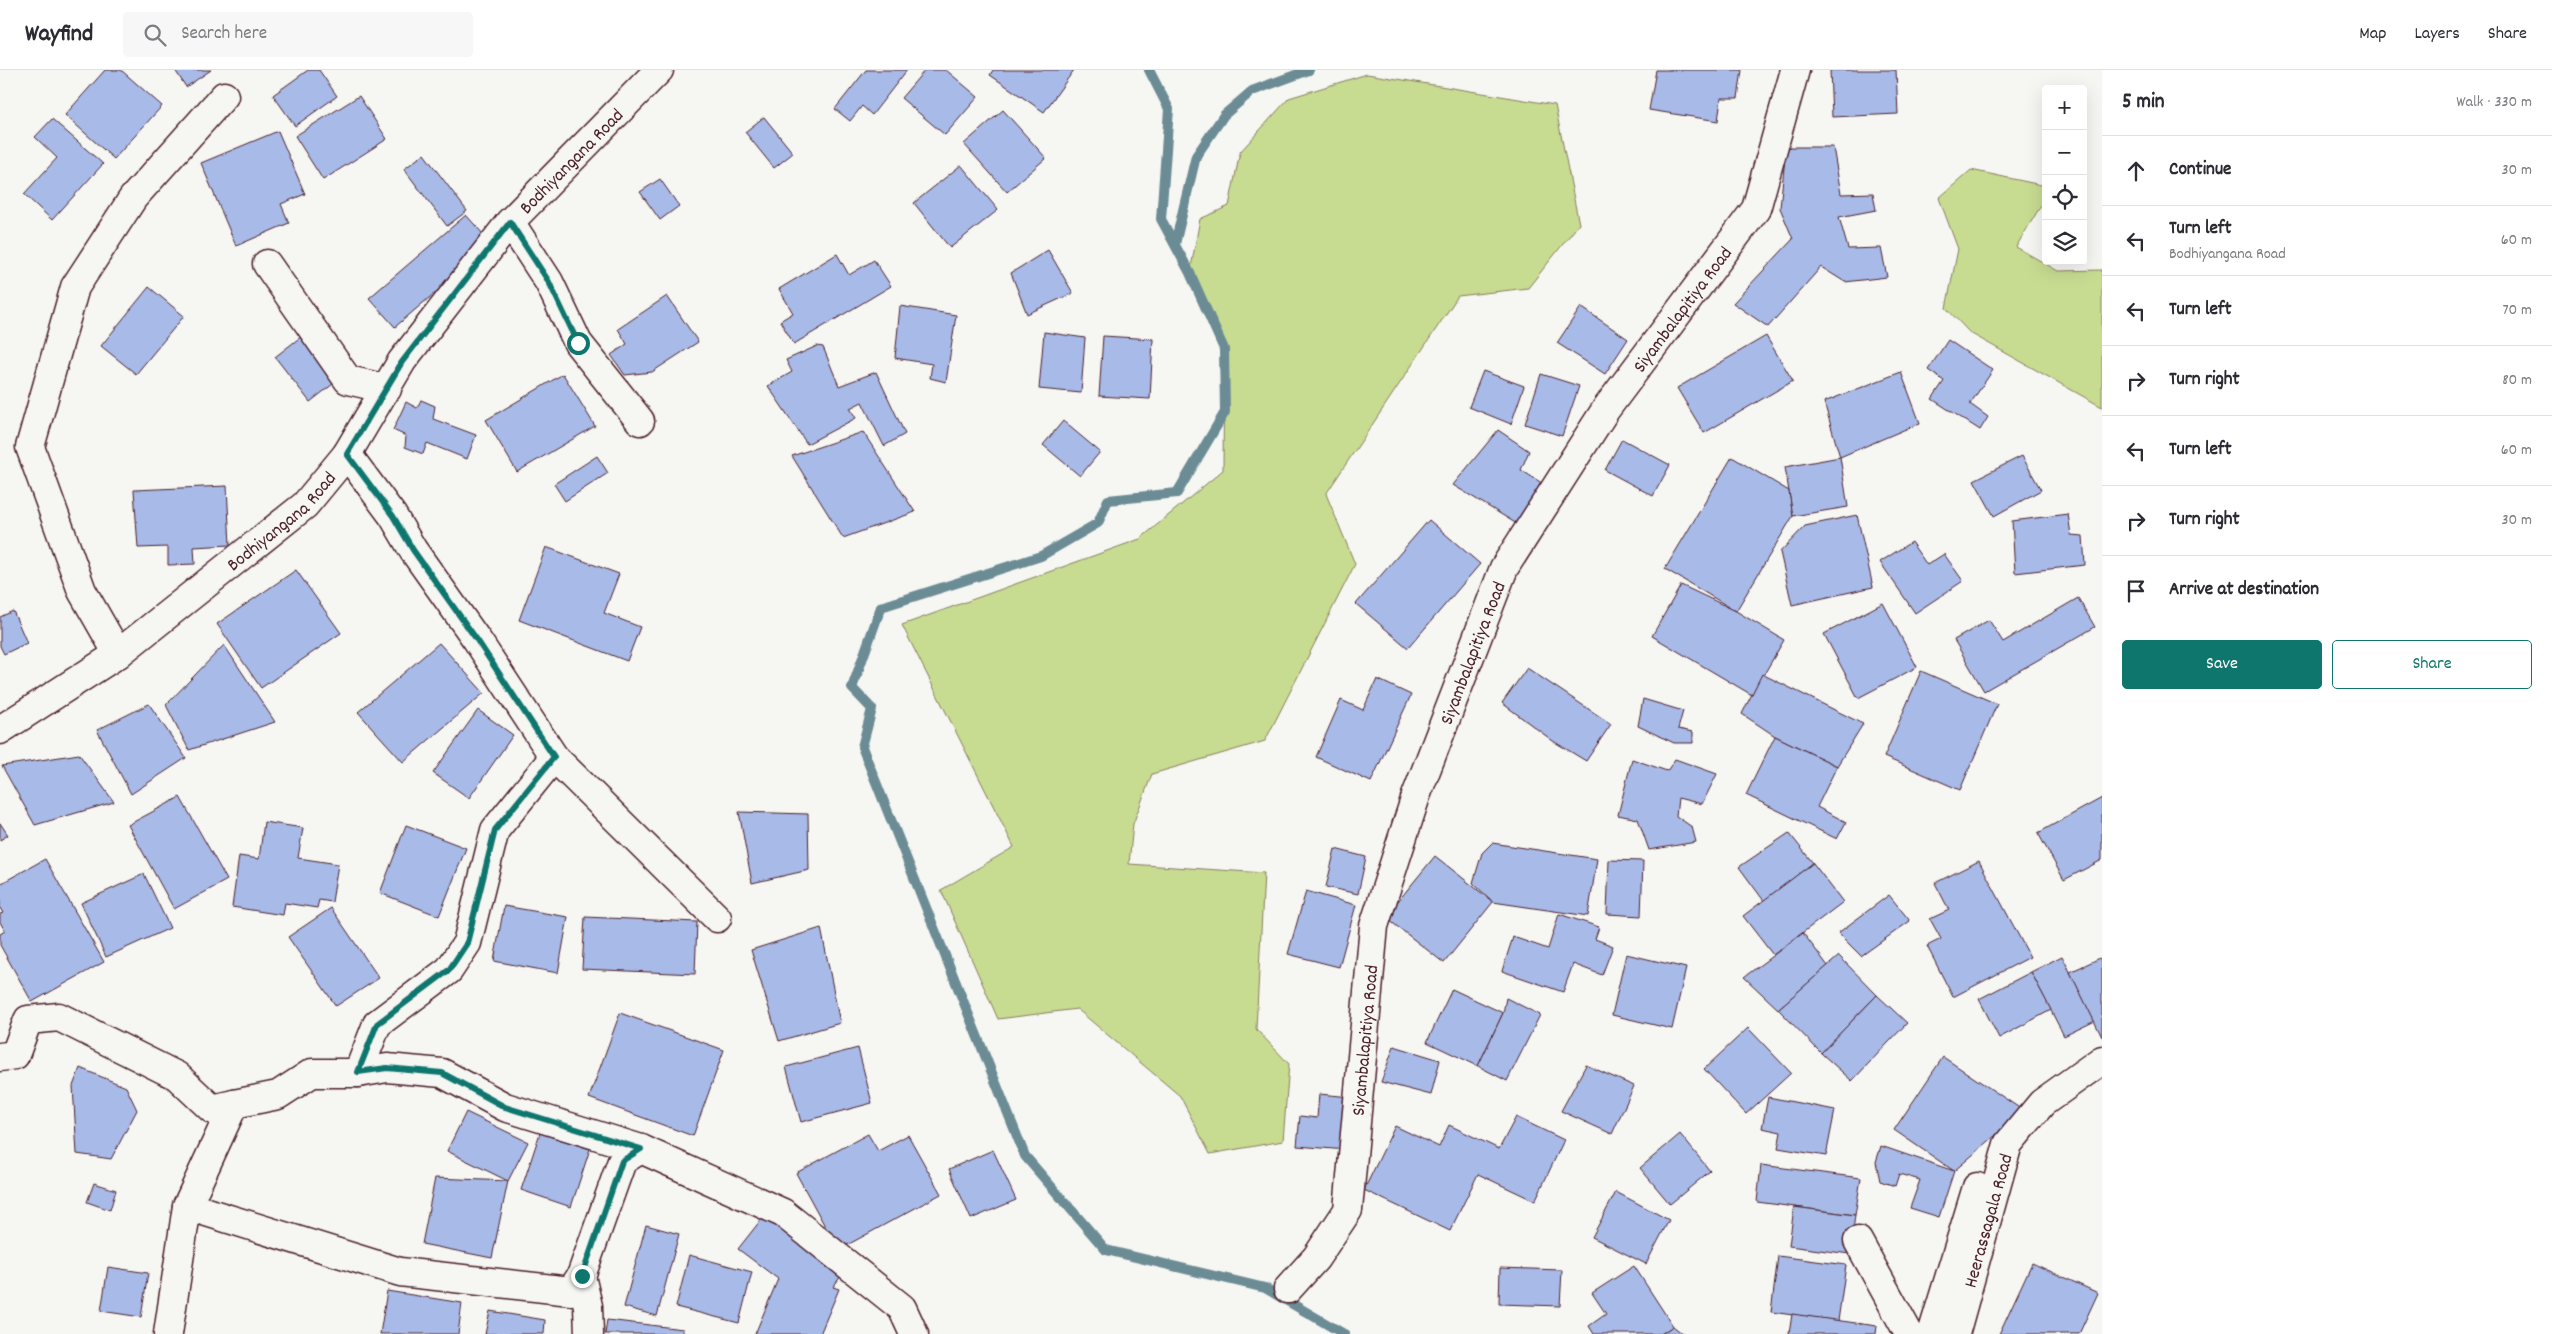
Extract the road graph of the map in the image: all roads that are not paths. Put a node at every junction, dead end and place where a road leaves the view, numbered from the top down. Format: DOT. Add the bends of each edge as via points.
graph roads {
  1 [pos="1796,70"];
  2 [pos="644,76"];
  3 [pos="224,96"];
  4 [pos="510,222"];
  5 [pos="266,264"];
  6 [pos="387,389"];
  7 [pos="640,421"];
  8 [pos="347,454"];
  9 [pos="118,654"];
  10 [pos="0,730"];
  11 [pos="554,757"];
  12 [pos="717,918"];
  13 [pos="0,1057"];
  14 [pos="2102,1060"];
  15 [pos="358,1072"];
  16 [pos="234,1104"];
  17 [pos="2008,1144"];
  18 [pos="641,1149"];
  19 [pos="187,1206"];
  20 [pos="1858,1241"];
  21 [pos="582,1276"];
  22 [pos="1288,1289"];
  23 [pos="168,1334"];
  24 [pos="589,1334"];
  25 [pos="914,1334"];
  26 [pos="1909,1334"];
  27 [pos="1932,1334"];
  28 [pos="1955,1334"];
  1 -- 22 [label="street, Siyambalapitiya Road" via="1756,209 1606,409 1504,568 1416,796 1374,926 1348,1210 1316,1258"];
  2 -- 4 [label="street, Bodhiyangana Road"];
  3 -- 9 [label="street" via="133,198 76,287 30,446 82,591"];
  4 -- 6 [label="street, Bodhiyangana Road" via="402,362"];
  4 -- 7 [label="street" via="549,282 578,343"];
  5 -- 6 [label="street" via="348,380"];
  6 -- 8 [label="street, Bodhiyangana Road"];
  8 -- 9 [label="street, Bodhiyangana Road" via="305,505"];
  8 -- 11 [label="street" via="393,516"];
  9 -- 10 [label="street, Bodhiyangana Road"];
  11 -- 12 [label="street"];
  11 -- 15 [label="street" via="495,830 467,943 449,970 377,1024"];
  13 -- 16 [label="street" via="15,1055 28,1020 59,1017 177,1076 212,1109"];
  14 -- 17 [label="street, Heerassagala Road" via="2042,1103"];
  15 -- 16 [label="street" via="312,1073 278,1094"];
  15 -- 18 [label="street" via="387,1068 442,1073 505,1107"];
  16 -- 19 [label="street"];
  17 -- 27 [label="street" via="1984,1165"];
  17 -- 28 [label="street, Heerassagala Road"];
  18 -- 21 [label="street" via="622,1161"];
  18 -- 25 [label="street" via="783,1213 902,1308"];
  19 -- 21 [label="street" via="400,1272 571,1291"];
  19 -- 23 [label="street"];
  20 -- 26 [label="street"];
  21 -- 24 [label="street"];
}
